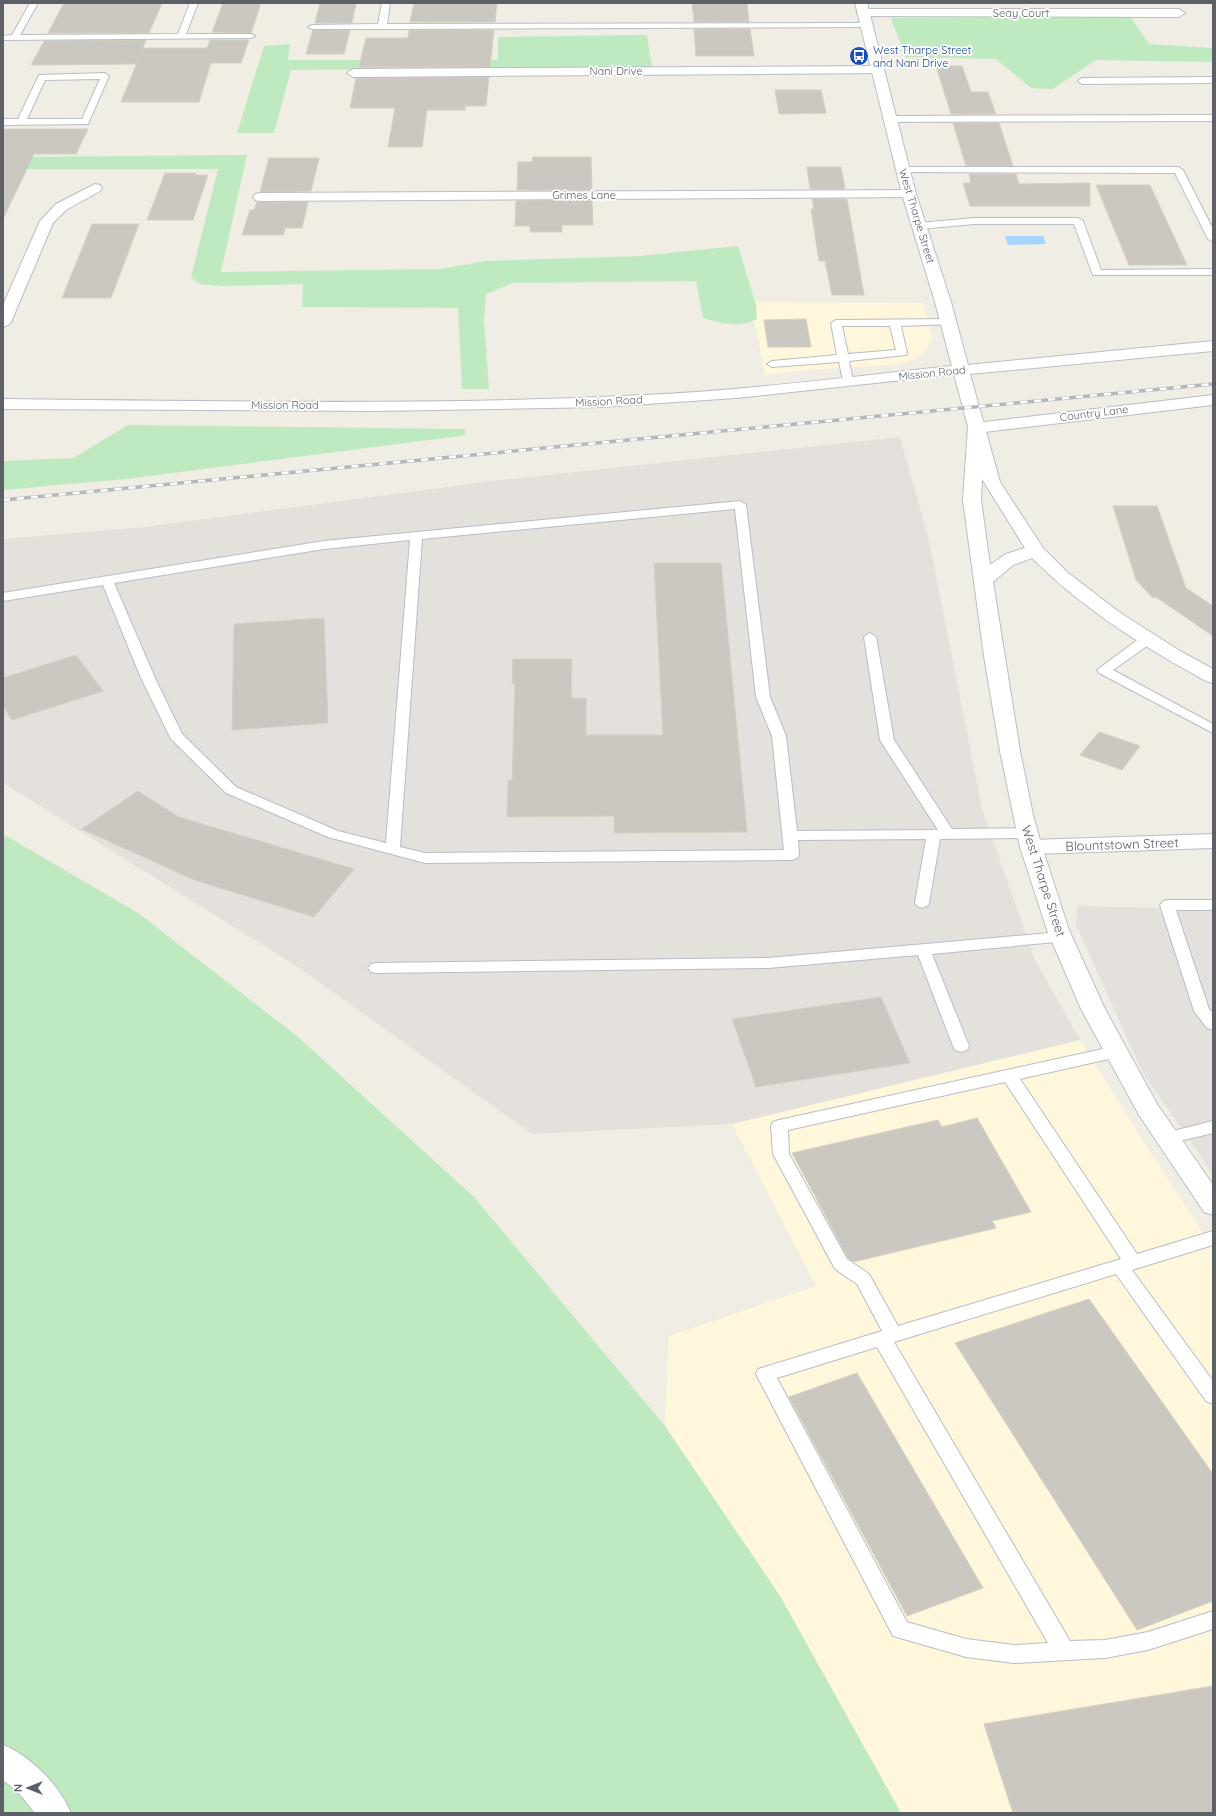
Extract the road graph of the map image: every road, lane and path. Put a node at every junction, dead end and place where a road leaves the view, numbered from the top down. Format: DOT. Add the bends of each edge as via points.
graph roads {
  1 [pos="34,3"];
  2 [pos="194,3"];
  3 [pos="386,3"];
  4 [pos="1179,13"];
  5 [pos="863,14"];
  6 [pos="312,27"];
  7 [pos="382,27"];
  8 [pos="251,36"];
  9 [pos="181,37"];
  10 [pos="3,38"];
  11 [pos="16,38"];
  12 [pos="878,70"];
  13 [pos="353,73"];
  14 [pos="1213,80"];
  15 [pos="1082,81"];
  16 [pos="1213,118"];
  17 [pos="890,119"];
  18 [pos="3,122"];
  19 [pos="21,122"];
  20 [pos="903,170"];
  21 [pos="95,188"];
  22 [pos="909,194"];
  23 [pos="260,197"];
  24 [pos="919,226"];
  25 [pos="1213,239"];
  26 [pos="1213,272"];
  27 [pos="3,322"];
  28 [pos="949,322"];
  29 [pos="895,323"];
  30 [pos="1213,346"];
  31 [pos="843,358"];
  32 [pos="772,364"];
  33 [pos="961,370"];
  34 [pos="848,381"];
  35 [pos="1213,400"];
  36 [pos="3,404"];
  37 [pos="976,428"];
  38 [pos="416,536"];
  39 [pos="1036,551"];
  40 [pos="107,580"];
  41 [pos="984,581"];
  42 [pos="3,597"];
  43 [pos="870,637"];
  44 [pos="1149,638"];
  45 [pos="1213,677"];
  46 [pos="1213,729"];
  47 [pos="941,834"];
  48 [pos="790,836"];
  49 [pos="1030,840"];
  50 [pos="1213,841"];
  51 [pos="393,850"];
  52 [pos="922,903"];
  53 [pos="1213,905"];
  54 [pos="1061,937"];
  55 [pos="923,949"];
  56 [pos="376,968"];
  57 [pos="1213,1024"];
  58 [pos="961,1046"];
  59 [pos="1116,1052"];
  60 [pos="1009,1076"];
  61 [pos="1213,1127"];
  62 [pos="1167,1138"];
  63 [pos="1213,1205"];
  64 [pos="1213,1238"];
  65 [pos="1127,1265"];
  66 [pos="888,1337"];
  67 [pos="1213,1396"];
  68 [pos="1213,1620"];
  69 [pos="1065,1652"];
  70 [pos="3,1760"];
  71 [pos="55,1813"];
  1 -- 11 [label="lane"];
  2 -- 9 [label="lane"];
  3 -- 7 [label="lane"];
  4 -- 5 [label="street, Seay Court"];
  5 -- 7 [label="lane"];
  5 -- 12 [label="street, West Tharpe Street"];
  6 -- 7 [label="lane"];
  8 -- 9 [label="lane"];
  9 -- 11 [label="lane"];
  10 -- 11 [label="lane"];
  12 -- 13 [label="street, Nani Drive"];
  12 -- 17 [label="street, West Tharpe Street"];
  14 -- 15 [label="lane"];
  16 -- 17 [label="lane"];
  17 -- 20 [label="street, West Tharpe Street"];
  18 -- 19 [label="lane"];
  19 -- 19 [label="lane" via="42,77 105,76 85,122"];
  20 -- 22 [label="street, West Tharpe Street"];
  20 -- 25 [label="lane" via="1178,170"];
  21 -- 27 [label="street" via="61,207 47,221"];
  22 -- 23 [label="street, Grimes Lane"];
  22 -- 24 [label="street, West Tharpe Street"];
  24 -- 26 [label="lane" via="974,221 1078,221 1097,273"];
  24 -- 28 [label="street, West Tharpe Street"];
  28 -- 29 [label="lane"];
  28 -- 33 [label="street, West Tharpe Street"];
  29 -- 31 [label="lane" via="902,353"];
  29 -- 31 [label="lane" via="836,323"];
  30 -- 33 [label="street, Mission Road"];
  31 -- 32 [label="lane"];
  31 -- 34 [label="lane"];
  33 -- 34 [label="street, Mission Road"];
  33 -- 37 [label="street, West Tharpe Street"];
  34 -- 36 [label="street, Mission Road" via="603,402 395,406"];
  35 -- 37 [label="street, Country Lane"];
  37 -- 39 [label="street, West Tharpe Street" via="991,482"];
  37 -- 41 [label="street, West Tharpe Street" via="972,500"];
  38 -- 40 [label="lane" via="324,545"];
  38 -- 48 [label="lane" via="740,505 763,697 779,736"];
  38 -- 51 [label="lane"];
  39 -- 41 [label="street" via="1015,557 998,566"];
  39 -- 44 [label="street, West Tharpe Street" via="1061,576 1112,616"];
  40 -- 42 [label="lane"];
  40 -- 51 [label="lane" via="148,678 176,736 231,790 333,834"];
  41 -- 49 [label="street, West Tharpe Street" via="1010,751"];
  43 -- 47 [label="lane" via="887,740"];
  44 -- 45 [label="street, West Tharpe Street" via="1173,655"];
  44 -- 46 [label="lane" via="1104,670"];
  47 -- 48 [label="lane"];
  47 -- 49 [label="lane"];
  47 -- 52 [label="lane"];
  48 -- 51 [label="lane" via="792,855 425,858"];
  49 -- 50 [label="street, Blountstown Street"];
  49 -- 54 [label="street, West Tharpe Street"];
  53 -- 57 [label="lane" via="1167,905 1202,1011"];
  54 -- 55 [label="lane"];
  54 -- 59 [label="street, West Tharpe Street" via="1093,1009"];
  55 -- 56 [label="lane" via="768,963"];
  55 -- 58 [label="lane"];
  59 -- 60 [label="lane"];
  59 -- 62 [label="street, West Tharpe Street"];
  60 -- 65 [label="lane"];
  60 -- 66 [label="lane" via="779,1126 781,1154 841,1264 863,1279"];
  61 -- 62 [label="lane"];
  62 -- 63 [label="street, West Tharpe Street"];
  64 -- 65 [label="lane"];
  65 -- 66 [label="lane"];
  65 -- 67 [label="lane"];
  66 -- 69 [label="lane"];
  66 -- 69 [label="lane" via="765,1374 900,1629 966,1648 1014,1654"];
  68 -- 69 [label="lane" via="1148,1641 1105,1649"];
  70 -- 71 [label="street" via="29,1781"];
}
